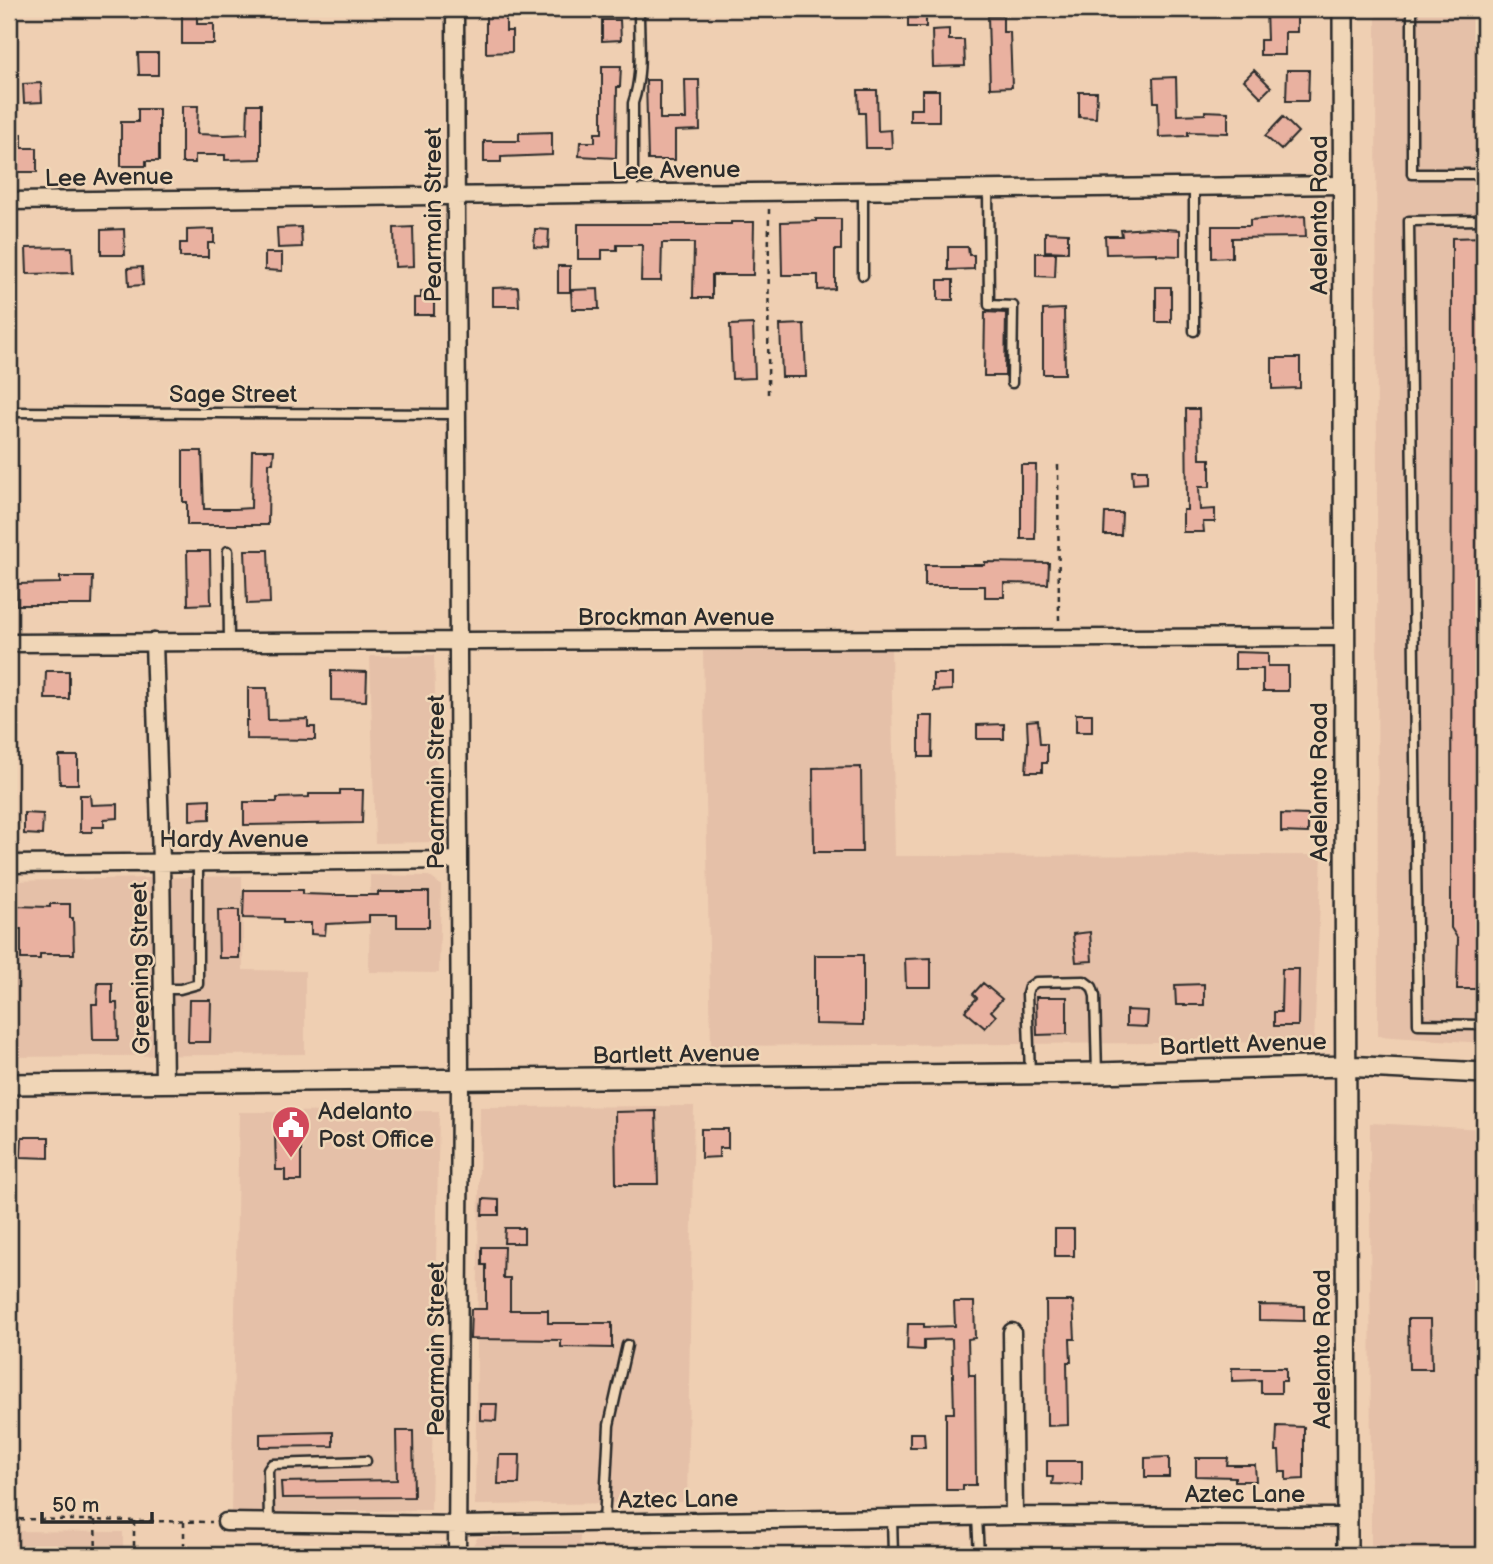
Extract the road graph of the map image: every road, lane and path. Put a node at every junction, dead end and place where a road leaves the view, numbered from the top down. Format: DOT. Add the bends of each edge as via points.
graph roads {
  1 [pos="455,9"];
  2 [pos="1343,9"];
  3 [pos="1412,9"];
  4 [pos="639,12"];
  5 [pos="1484,174"];
  6 [pos="1343,185"];
  7 [pos="1194,187"];
  8 [pos="988,189"];
  9 [pos="863,191"];
  10 [pos="769,192"];
  11 [pos="633,194"];
  12 [pos="456,195"];
  13 [pos="9,201"];
  14 [pos="1484,220"];
  15 [pos="863,275"];
  16 [pos="1194,331"];
  17 [pos="1012,383"];
  18 [pos="768,394"];
  19 [pos="9,412"];
  20 [pos="457,414"];
  21 [pos="1058,466"];
  22 [pos="228,551"];
  23 [pos="1344,637"];
  24 [pos="1060,639"];
  25 [pos="458,641"];
  26 [pos="9,642"];
  27 [pos="154,642"];
  28 [pos="229,642"];
  29 [pos="459,860"];
  30 [pos="161,862"];
  31 [pos="198,862"];
  32 [pos="9,864"];
  33 [pos="163,989"];
  34 [pos="1484,1025"];
  35 [pos="1344,1066"];
  36 [pos="1030,1073"];
  37 [pos="1097,1073"];
  38 [pos="1484,1073"];
  39 [pos="460,1081"];
  40 [pos="164,1083"];
  41 [pos="9,1084"];
  42 [pos="1012,1332"];
  43 [pos="626,1345"];
  44 [pos="366,1461"];
  45 [pos="1014,1516"];
  46 [pos="977,1517"];
  47 [pos="1347,1517"];
  48 [pos="892,1518"];
  49 [pos="9,1519"];
  50 [pos="95,1520"];
  51 [pos="134,1521"];
  52 [pos="184,1522"];
  53 [pos="226,1522"];
  54 [pos="269,1522"];
  55 [pos="604,1523"];
  56 [pos="457,1525"];
  57 [pos="96,1555"];
  58 [pos="134,1555"];
  59 [pos="184,1555"];
  60 [pos="457,1555"];
  61 [pos="893,1555"];
  62 [pos="979,1555"];
  63 [pos="1347,1555"];
  1 -- 12 [label="street, Pearmain Street"];
  2 -- 6 [label="street, Adelanto Road"];
  3 -- 5 [label="lane" via="1412,174"];
  4 -- 11 [label="lane"];
  6 -- 7 [label="street, Lee Avenue"];
  6 -- 23 [label="street, Adelanto Road"];
  7 -- 8 [label="street, Lee Avenue"];
  7 -- 16 [label="lane"];
  8 -- 9 [label="street, Lee Avenue"];
  8 -- 17 [label="lane" via="989,305 1013,306"];
  9 -- 10 [label="street, Lee Avenue"];
  9 -- 15 [label="lane"];
  10 -- 11 [label="street, Lee Avenue"];
  10 -- 18 [label="path"];
  11 -- 12 [label="street, Lee Avenue"];
  12 -- 13 [label="street, Lee Avenue"];
  12 -- 20 [label="street, Pearmain Street"];
  14 -- 34 [label="lane" via="1409,221 1418,1024"];
  19 -- 20 [label="lane, Sage Street"];
  20 -- 25 [label="street, Pearmain Street"];
  21 -- 24 [label="path"];
  22 -- 28 [label="lane"];
  23 -- 24 [label="street, Brockman Avenue"];
  23 -- 35 [label="street, Adelanto Road"];
  24 -- 25 [label="street, Brockman Avenue"];
  25 -- 28 [label="street, Brockman Avenue"];
  25 -- 29 [label="street, Pearmain Street"];
  26 -- 27 [label="street, Brockman Avenue"];
  27 -- 28 [label="street, Brockman Avenue"];
  27 -- 30 [label="street, Greening Street"];
  29 -- 31 [label="street, Hardy Avenue"];
  29 -- 39 [label="street, Pearmain Street"];
  30 -- 31 [label="street, Hardy Avenue"];
  30 -- 32 [label="street, Hardy Avenue"];
  30 -- 33 [label="street, Greening Street"];
  31 -- 33 [label="lane" via="198,984"];
  33 -- 40 [label="street, Greening Street"];
  35 -- 37 [label="street, Bartlett Avenue"];
  35 -- 38 [label="street, Bartlett Avenue"];
  35 -- 47 [label="street, Adelanto Road"];
  36 -- 37 [label="street, Bartlett Avenue"];
  36 -- 37 [label="lane" via="1029,986 1084,981 1095,996"];
  36 -- 39 [label="street, Bartlett Avenue"];
  39 -- 40 [label="street, Bartlett Avenue"];
  39 -- 56 [label="street, Pearmain Street"];
  40 -- 41 [label="street, Bartlett Avenue"];
  42 -- 45 [label="street"];
  43 -- 55 [label="lane" via="609,1425"];
  44 -- 54 [label="lane" via="272,1464 268,1470"];
  45 -- 46 [label="street, Aztec Lane"];
  45 -- 47 [label="street, Aztec Lane"];
  46 -- 48 [label="street, Aztec Lane"];
  46 -- 62 [label="lane"];
  47 -- 63 [label="street, Adelanto Road"];
  48 -- 55 [label="street, Aztec Lane"];
  48 -- 61 [label="lane"];
  49 -- 50 [label="path"];
  50 -- 51 [label="path"];
  50 -- 57 [label="path"];
  51 -- 52 [label="path"];
  51 -- 58 [label="path"];
  52 -- 53 [label="path"];
  52 -- 59 [label="path"];
  53 -- 54 [label="street, Aztec Lane"];
  54 -- 56 [label="street, Aztec Lane"];
  55 -- 56 [label="street, Aztec Lane"];
  56 -- 60 [label="street, Pearmain Street"];
}
